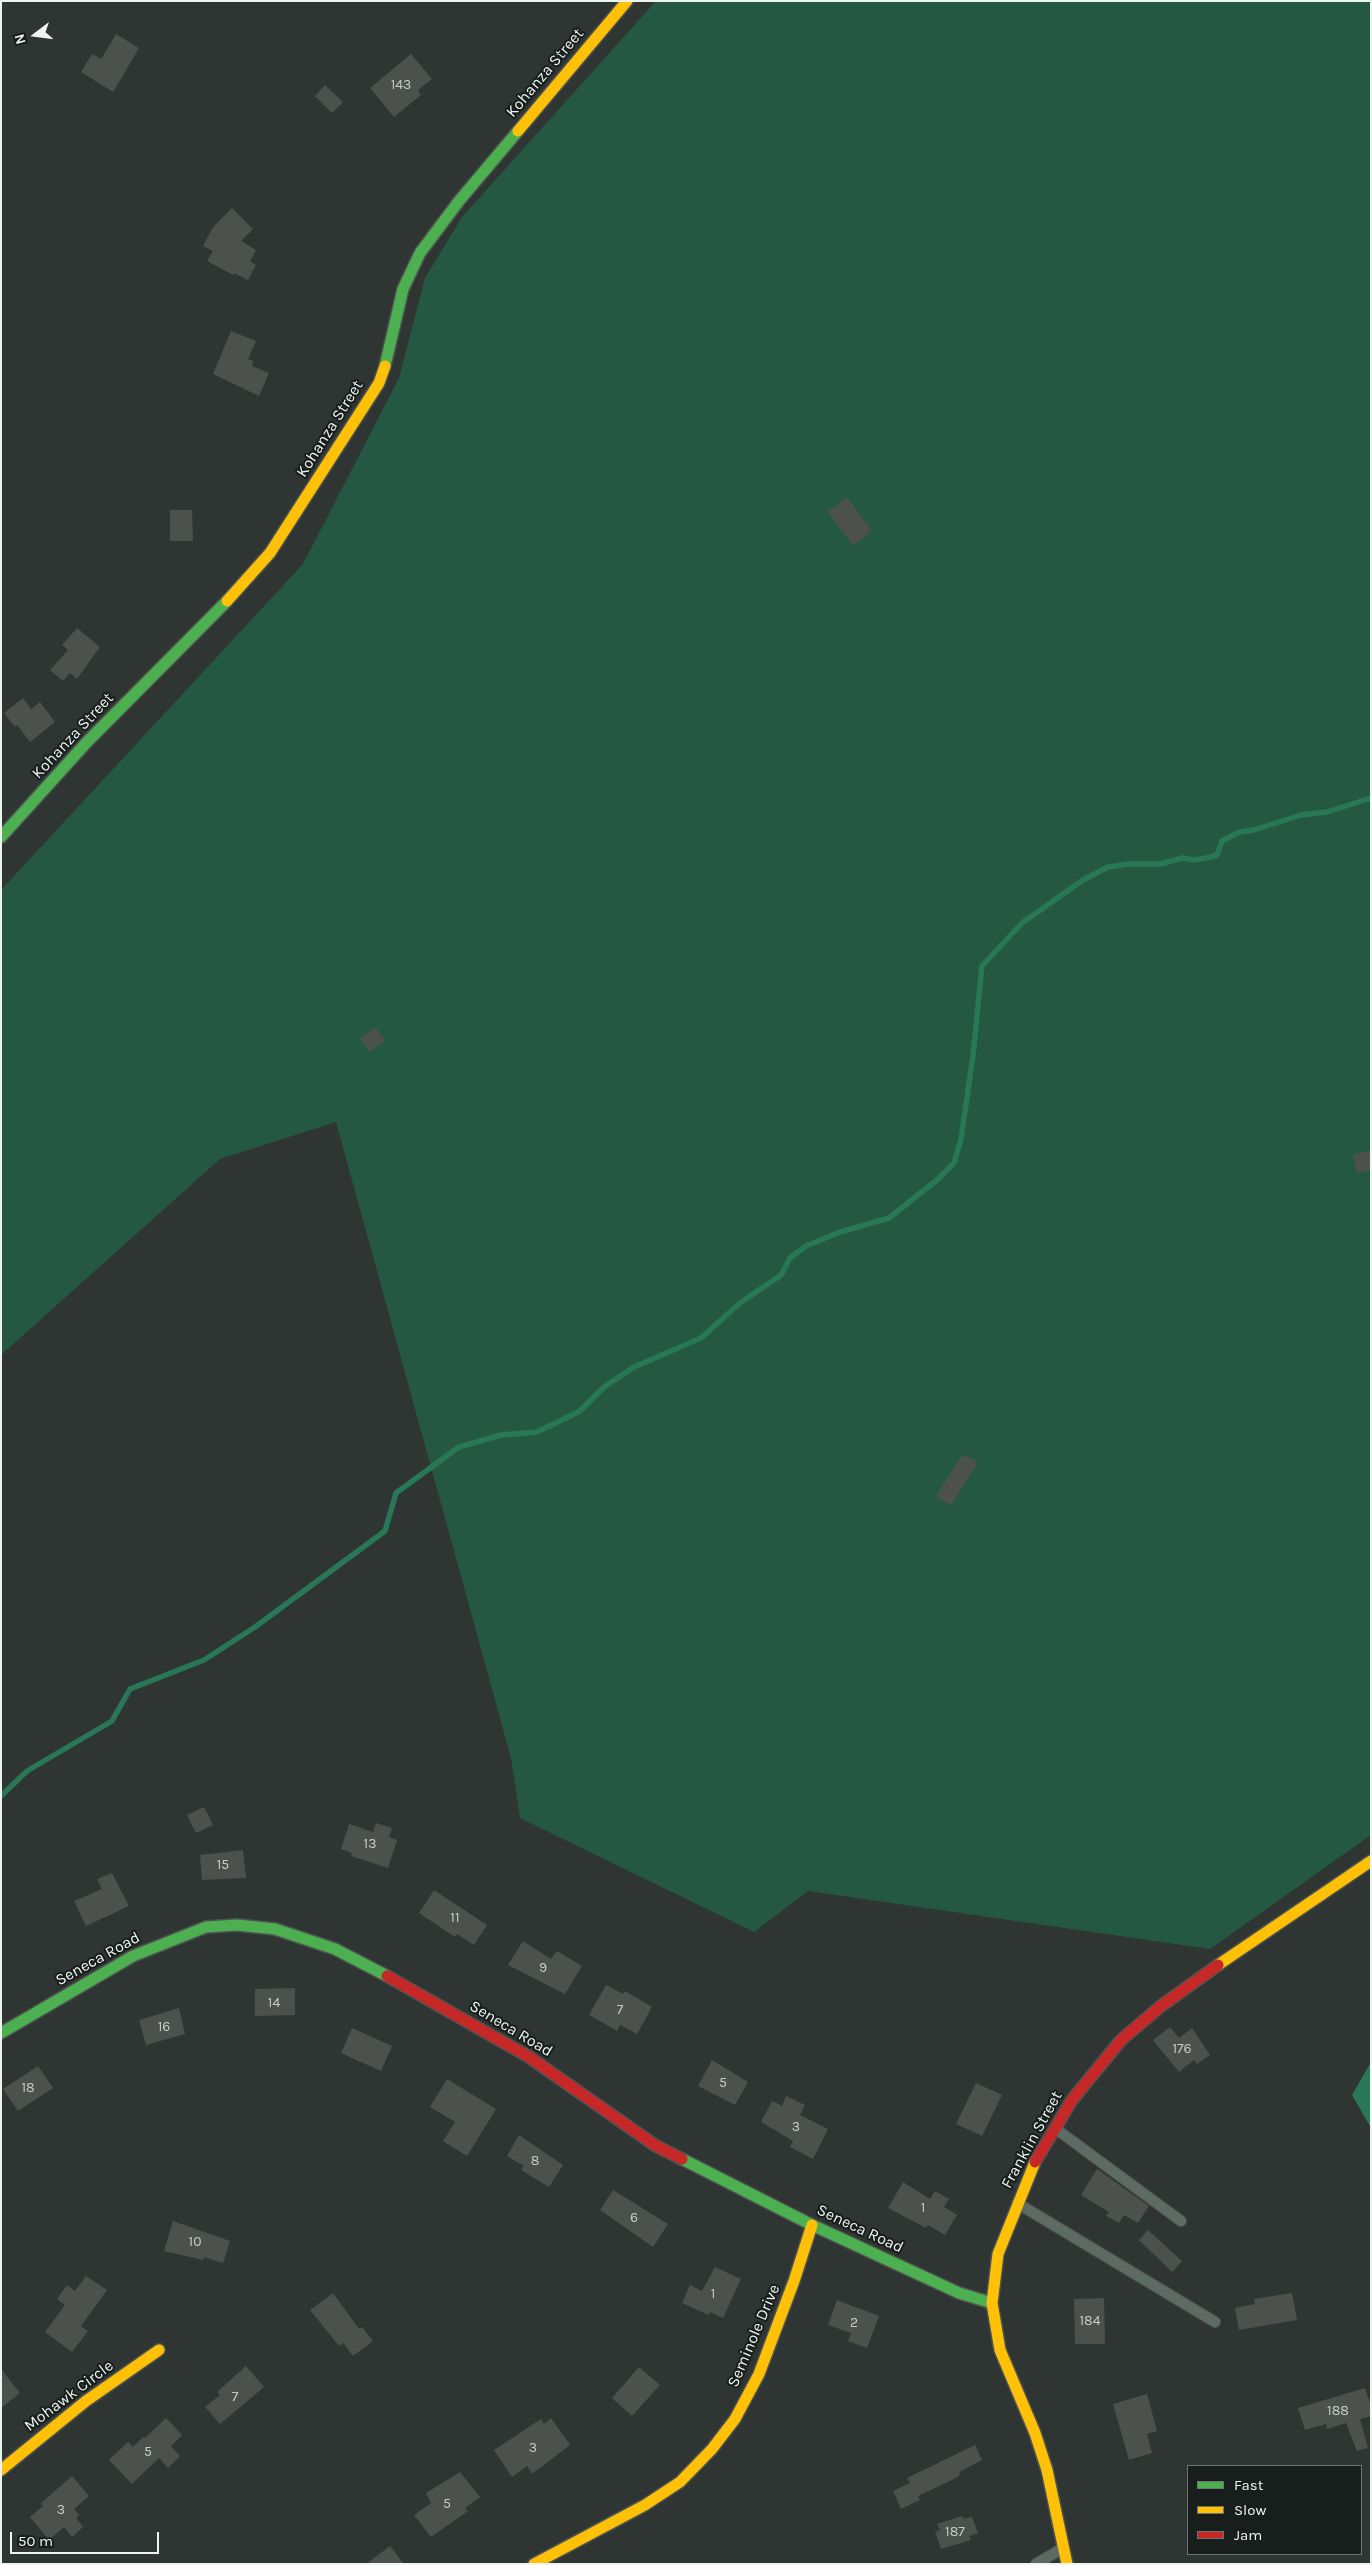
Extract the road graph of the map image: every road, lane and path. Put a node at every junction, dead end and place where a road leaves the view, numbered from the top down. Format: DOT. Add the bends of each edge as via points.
graph roads {
  1 [pos="627,1"];
  2 [pos="1,837"];
  3 [pos="1371,1861"];
  4 [pos="1,2034"];
  5 [pos="1055,2128"];
  6 [pos="1016,2202"];
  7 [pos="1181,2221"];
  8 [pos="812,2225"];
  9 [pos="992,2303"];
  10 [pos="1215,2322"];
  11 [pos="159,2350"];
  12 [pos="1,2470"];
  13 [pos="1064,2548"];
  14 [pos="534,2564"];
  15 [pos="1036,2564"];
  16 [pos="1067,2564"];
  1 -- 2 [label="street, Kohanza Street" via="459,201 420,253 403,290 390,352 379,383 270,553 233,595 87,742"];
  3 -- 5 [label="street, Franklin Street" via="1226,1959 1139,2024 1084,2082"];
  4 -- 8 [label="street, Seneca Road" via="133,1956 165,1942 206,1927 237,1925 275,1929 335,1949 407,1986 529,2056 656,2146"];
  5 -- 6 [label="street, Franklin Street"];
  5 -- 7 [label="lane"];
  6 -- 9 [label="street, Franklin Street" via="998,2254"];
  6 -- 10 [label="lane"];
  8 -- 9 [label="street, Seneca Road" via="959,2293"];
  8 -- 14 [label="street, Seminole Drive" via="759,2374 735,2419 712,2449 680,2482"];
  9 -- 13 [label="street, Franklin Street" via="1000,2350 1047,2470"];
  11 -- 12 [label="street, Mohawk Circle" via="86,2401"];
  13 -- 15 [label="lane"];
  13 -- 16 [label="street, Franklin Street"];
}
